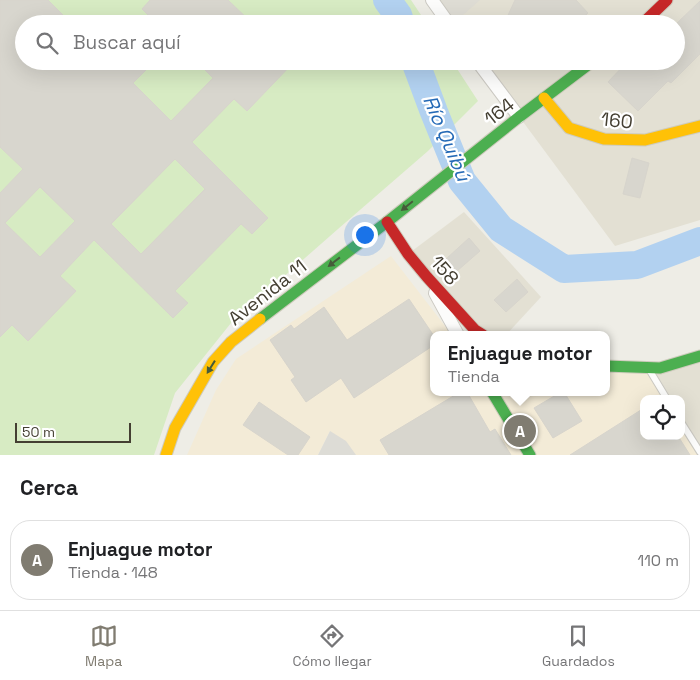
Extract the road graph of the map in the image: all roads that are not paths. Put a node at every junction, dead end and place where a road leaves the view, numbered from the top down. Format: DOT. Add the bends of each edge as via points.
graph roads {
  1 [pos="432,0"];
  2 [pos="667,0"];
  3 [pos="443,15"];
  4 [pos="651,15"];
  5 [pos="484,70"];
  6 [pos="581,70"];
  7 [pos="544,98"];
  8 [pos="519,117"];
  9 [pos="700,126"];
  10 [pos="427,190"];
  11 [pos="387,222"];
  12 [pos="426,277"];
  13 [pos="456,331"];
  14 [pos="477,331"];
  15 [pos="700,356"];
  16 [pos="610,366"];
  17 [pos="648,368"];
  18 [pos="665,395"];
  19 [pos="494,396"];
  20 [pos="685,428"];
  21 [pos="700,452"];
  22 [pos="166,455"];
  23 [pos="530,455"];
  1 -- 3 [label="street"];
  2 -- 4 [label="street"];
  5 -- 8 [label="street"];
  6 -- 7 [label="street, 164"];
  7 -- 8 [label="street, 164"];
  7 -- 9 [label="street, 160" via="569,128 604,139 645,140"];
  8 -- 10 [label="street, 164"];
  10 -- 11 [label="street, Avenida 11, one-way"];
  11 -- 12 [label="street, 158"];
  11 -- 22 [label="street, Avenida 11, one-way" via="231,342 214,362 175,428"];
  12 -- 13 [label="street"];
  12 -- 14 [label="street, 158"];
  15 -- 17 [label="street" via="660,368"];
  16 -- 17 [label="street"];
  17 -- 18 [label="lane"];
  19 -- 23 [label="street"];
  20 -- 21 [label="lane"];
}
